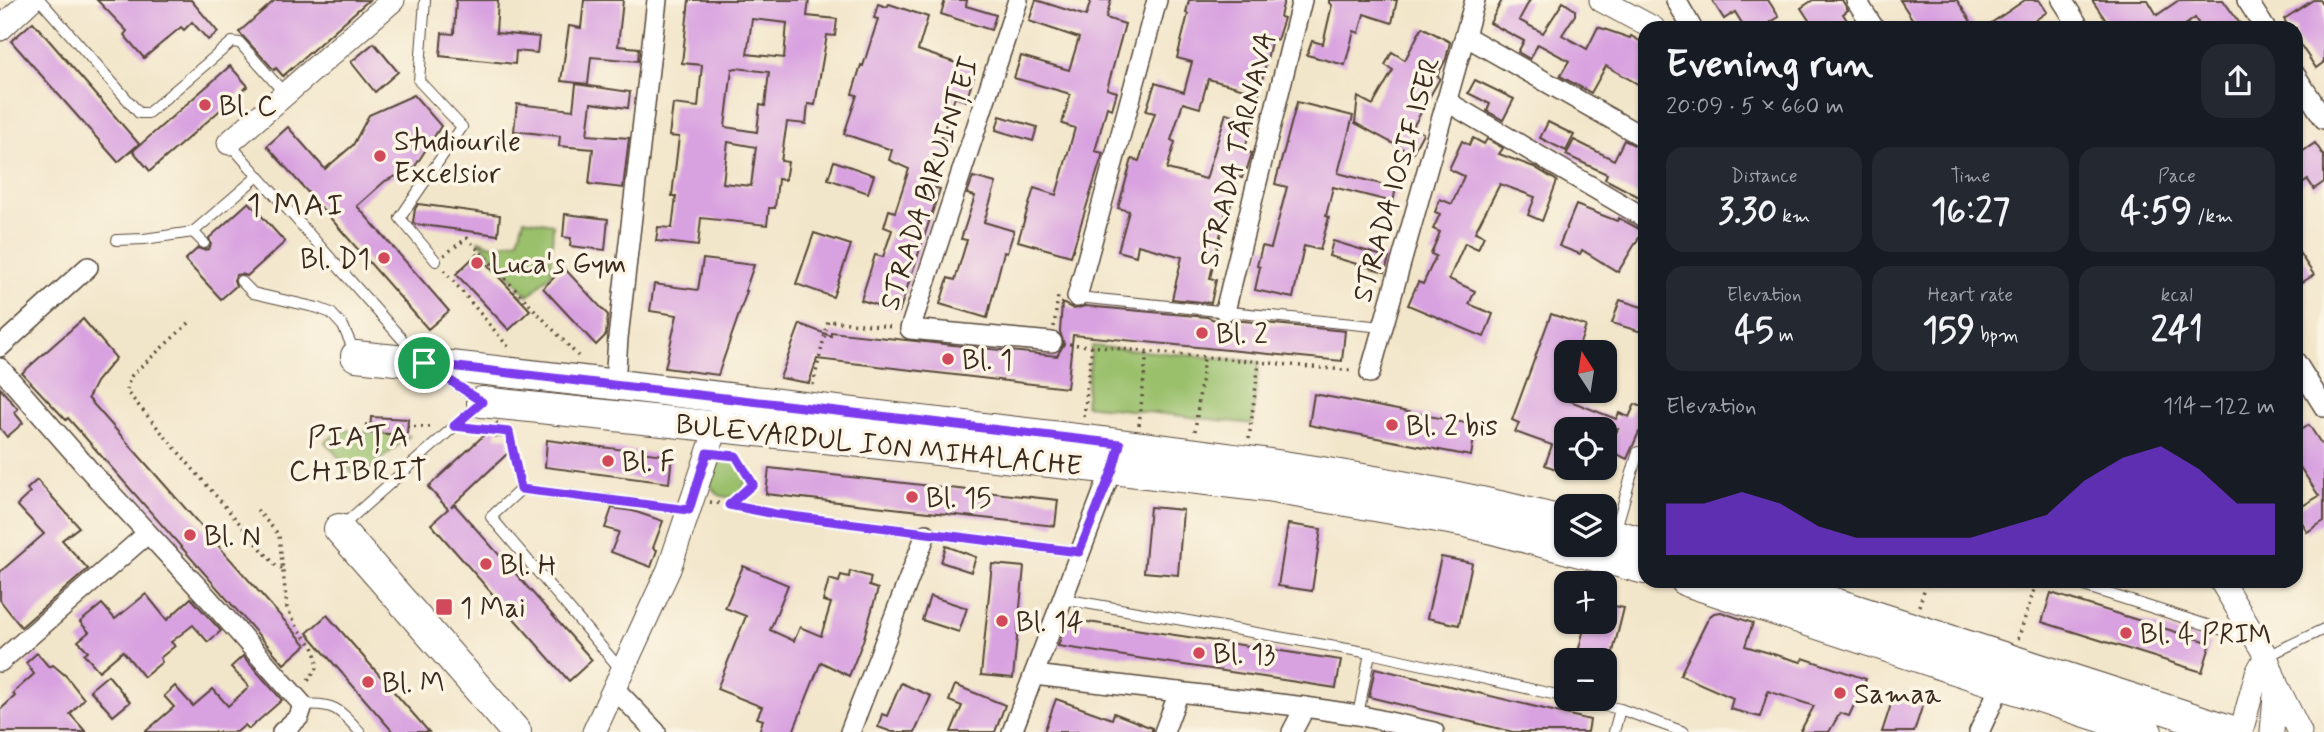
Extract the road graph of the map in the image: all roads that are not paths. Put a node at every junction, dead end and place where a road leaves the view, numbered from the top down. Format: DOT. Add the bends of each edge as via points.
graph roads {
  1 [pos="31,0"];
  2 [pos="40,0"];
  3 [pos="393,0"];
  4 [pos="425,0"];
  5 [pos="657,0"];
  6 [pos="1018,0"];
  7 [pos="1157,0"];
  8 [pos="1302,0"];
  9 [pos="1475,0"];
  10 [pos="1601,0"];
  11 [pos="1676,0"];
  12 [pos="1856,0"];
  13 [pos="2062,0"];
  14 [pos="2247,0"];
  15 [pos="1640,21"];
  16 [pos="1688,21"];
  17 [pos="1870,21"];
  18 [pos="2076,21"];
  19 [pos="2260,21"];
  20 [pos="0,29"];
  21 [pos="1465,36"];
  22 [pos="2303,87"];
  23 [pos="285,94"];
  24 [pos="1446,102"];
  25 [pos="2313,102"];
  26 [pos="2303,109"];
  27 [pos="2324,119"];
  28 [pos="1638,134"];
  29 [pos="229,143"];
  30 [pos="258,176"];
  31 [pos="1638,214"];
  32 [pos="193,232"];
  33 [pos="117,240"];
  34 [pos="204,243"];
  35 [pos="436,261"];
  36 [pos="88,267"];
  37 [pos="241,281"];
  38 [pos="1077,297"];
  39 [pos="1225,312"];
  40 [pos="1383,327"];
  41 [pos="1052,342"];
  42 [pos="0,347"];
  43 [pos="356,356"];
  44 [pos="515,361"];
  45 [pos="424,363"];
  46 [pos="0,368"];
  47 [pos="1370,373"];
  48 [pos="2303,373"];
  49 [pos="615,384"];
  50 [pos="727,397"];
  51 [pos="482,402"];
  52 [pos="2324,407"];
  53 [pos="711,440"];
  54 [pos="1124,447"];
  55 [pos="1638,452"];
  56 [pos="689,510"];
  57 [pos="775,514"];
  58 [pos="1554,519"];
  59 [pos="1617,521"];
  60 [pos="338,529"];
  61 [pos="147,534"];
  62 [pos="926,534"];
  63 [pos="1554,535"];
  64 [pos="1638,543"];
  65 [pos="1617,544"];
  66 [pos="1617,549"];
  67 [pos="1079,552"];
  68 [pos="1638,564"];
  69 [pos="1711,588"];
  70 [pos="1785,588"];
  71 [pos="2090,588"];
  72 [pos="2225,588"];
  73 [pos="1063,599"];
  74 [pos="2324,629"];
  75 [pos="2262,648"];
  76 [pos="1370,653"];
  77 [pos="0,662"];
  78 [pos="2006,671"];
  79 [pos="1034,675"];
  80 [pos="619,680"];
  81 [pos="2276,683"];
  82 [pos="1179,692"];
  83 [pos="1554,695"];
  84 [pos="299,700"];
  85 [pos="1305,707"];
  86 [pos="1617,708"];
  87 [pos="1620,709"];
  88 [pos="1358,715"];
  89 [pos="2134,730"];
  90 [pos="1426,731"];
  91 [pos="282,732"];
  92 [pos="360,732"];
  93 [pos="516,732"];
  94 [pos="594,732"];
  95 [pos="656,732"];
  96 [pos="850,732"];
  97 [pos="1012,732"];
  98 [pos="1164,732"];
  99 [pos="1293,732"];
  100 [pos="1614,732"];
  101 [pos="1684,732"];
  102 [pos="1979,732"];
  103 [pos="2239,732"];
  104 [pos="2272,732"];
  105 [pos="2300,732"];
  1 -- 20 [label="street"];
  2 -- 23 [label="lane" via="139,113 148,113 232,42 240,43"];
  3 -- 23 [label="street"];
  4 -- 35 [label="lane" via="419,81 462,127 400,218"];
  5 -- 49 [label="street"];
  6 -- 41 [label="street, STRADA BIRUINȚEI" via="910,328"];
  7 -- 38 [label="street"];
  8 -- 39 [label="street, STRADA TÂRNAVA"];
  9 -- 21 [label="street, STRADA IOSIF ISER"];
  10 -- 15 [label="street"];
  11 -- 16 [label="street"];
  12 -- 17 [label="street"];
  13 -- 18 [label="street"];
  14 -- 19 [label="street"];
  21 -- 24 [label="street, STRADA IOSIF ISER"];
  21 -- 28 [label="street"];
  22 -- 25 [label="street"];
  23 -- 29 [label="street"];
  24 -- 31 [label="street"];
  24 -- 40 [label="street, STRADA IOSIF ISER"];
  25 -- 26 [label="street"];
  25 -- 27 [label="street"];
  29 -- 30 [label="lane"];
  30 -- 32 [label="lane"];
  30 -- 45 [label="lane"];
  32 -- 33 [label="lane"];
  32 -- 34 [label="lane"];
  36 -- 42 [label="street"];
  37 -- 43 [label="lane" via="253,293 331,313 343,326"];
  38 -- 39 [label="lane"];
  39 -- 40 [label="lane"];
  40 -- 47 [label="street, STRADA IOSIF ISER"];
  43 -- 45 [label="main road, BULEVARDUL ION MIHALACHE"];
  44 -- 45 [label="main road, BULEVARDUL ION MIHALACHE"];
  44 -- 49 [label="main road, BULEVARDUL ION MIHALACHE"];
  44 -- 51 [label="street"];
  45 -- 51 [label="lane"];
  46 -- 61 [label="street"];
  48 -- 52 [label="street"];
  49 -- 50 [label="main road, BULEVARDUL ION MIHALACHE"];
  50 -- 53 [label="street"];
  50 -- 54 [label="main road, BULEVARDUL ION MIHALACHE"];
  51 -- 53 [label="main road, BULEVARDUL ION MIHALACHE"];
  51 -- 60 [label="lane"];
  53 -- 54 [label="main road, BULEVARDUL ION MIHALACHE"];
  53 -- 56 [label="street"];
  54 -- 58 [label="main road, BULEVARDUL ION MIHALACHE" via="1333,472"];
  54 -- 63 [label="main road, BULEVARDUL ION MIHALACHE" via="1267,487"];
  54 -- 67 [label="street"];
  55 -- 59 [label="lane"];
  56 -- 80 [label="street" via="669,569"];
  56 -- 80 [label="lane" via="521,489 491,517"];
  57 -- 62 [label="lane"];
  60 -- 93 [label="main road"];
  61 -- 77 [label="street"];
  61 -- 84 [label="street"];
  62 -- 67 [label="lane"];
  62 -- 96 [label="street"];
  64 -- 65 [label="main road, BULEVARDUL ION MIHALACHE"];
  66 -- 68 [label="main road, BULEVARDUL ION MIHALACHE"];
  67 -- 73 [label="street"];
  69 -- 78 [label="main road"];
  70 -- 78 [label="main road"];
  71 -- 75 [label="lane"];
  72 -- 75 [label="street"];
  73 -- 76 [label="lane"];
  73 -- 79 [label="street"];
  74 -- 75 [label="lane"];
  75 -- 81 [label="street"];
  75 -- 103 [label="street"];
  76 -- 83 [label="lane"];
  76 -- 88 [label="lane"];
  78 -- 89 [label="main road"];
  78 -- 102 [label="street"];
  78 -- 103 [label="main road"];
  79 -- 82 [label="street"];
  79 -- 97 [label="street"];
  80 -- 94 [label="street"];
  80 -- 95 [label="street"];
  81 -- 104 [label="street"];
  81 -- 105 [label="street"];
  82 -- 85 [label="street"];
  82 -- 98 [label="street"];
  84 -- 91 [label="street" via="299,717"];
  84 -- 92 [label="lane" via="331,706"];
  85 -- 88 [label="street"];
  85 -- 99 [label="street"];
  86 -- 87 [label="lane"];
  87 -- 100 [label="lane"];
  87 -- 101 [label="lane"];
  88 -- 90 [label="street"];
}
